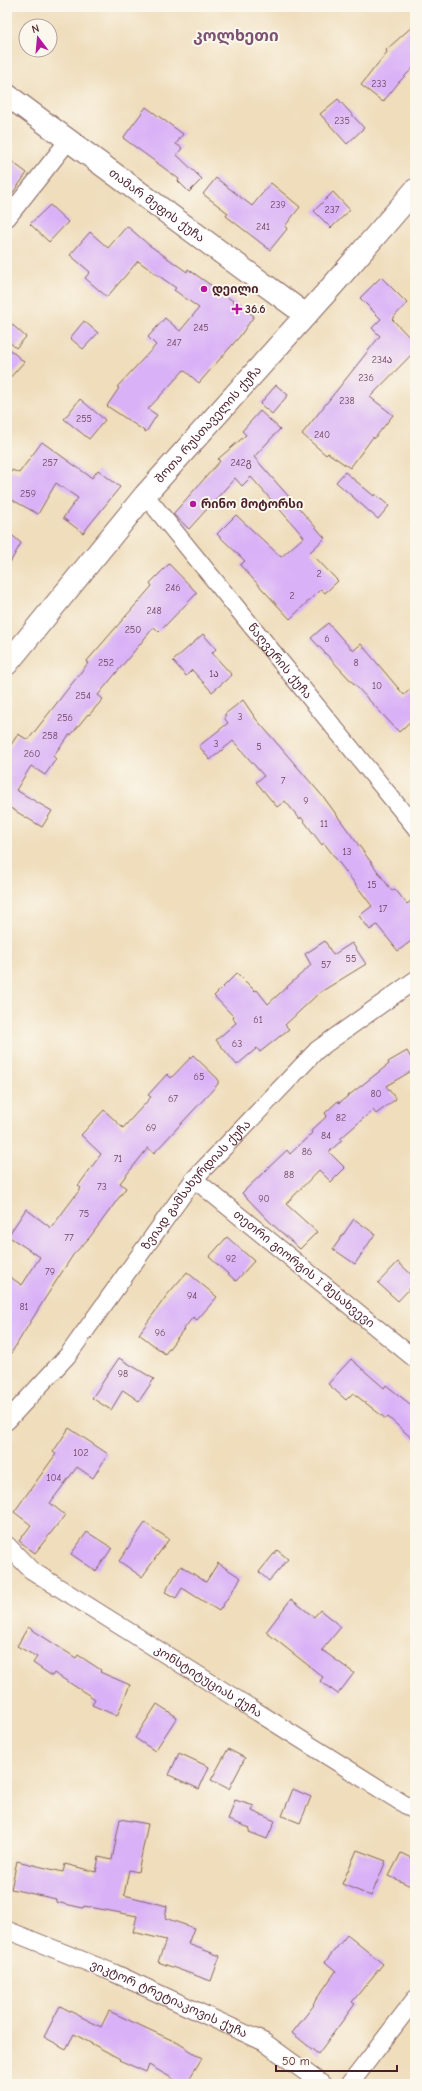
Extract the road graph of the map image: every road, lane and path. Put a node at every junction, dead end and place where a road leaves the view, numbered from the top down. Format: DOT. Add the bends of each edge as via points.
graph roads {
  1 [pos="7,95"];
  2 [pos="68,141"];
  3 [pos="415,190"];
  4 [pos="7,218"];
  5 [pos="306,315"];
  6 [pos="145,495"];
  7 [pos="7,664"];
  8 [pos="415,827"];
  9 [pos="415,980"];
  10 [pos="194,1179"];
  11 [pos="415,1359"];
  12 [pos="7,1421"];
  13 [pos="7,1545"];
  14 [pos="415,1811"];
  15 [pos="7,1930"];
  16 [pos="415,1999"];
  17 [pos="322,2084"];
  18 [pos="350,2084"];
  1 -- 2 [label="main road, თამარ მეფის ქუჩა"];
  2 -- 4 [label="street"];
  2 -- 5 [label="main road, თამარ მეფის ქუჩა"];
  3 -- 5 [label="main road, შოთა რუსთაველის ქუჩა"];
  5 -- 6 [label="main road, შოთა რუსთაველის ქუჩა"];
  6 -- 7 [label="main road, შოთა რუსთაველის ქუჩა"];
  6 -- 8 [label="street, წაღვერის ქუჩა"];
  9 -- 10 [label="street, ზვიად გამსახურდიას ქუჩა" via="317,1050"];
  10 -- 11 [label="street, თეთრი გიორგის I შესახვევი"];
  10 -- 12 [label="street, ზვიად გამსახურდიას ქუჩა" via="68,1355"];
  13 -- 14 [label="street, კონსტიტუციას ქუჩა" via="31,1570"];
  15 -- 17 [label="street, ვიკტორ ტრეტიაკოვის ქუჩა" via="114,1973 264,2042"];
  16 -- 18 [label="street"];
}
